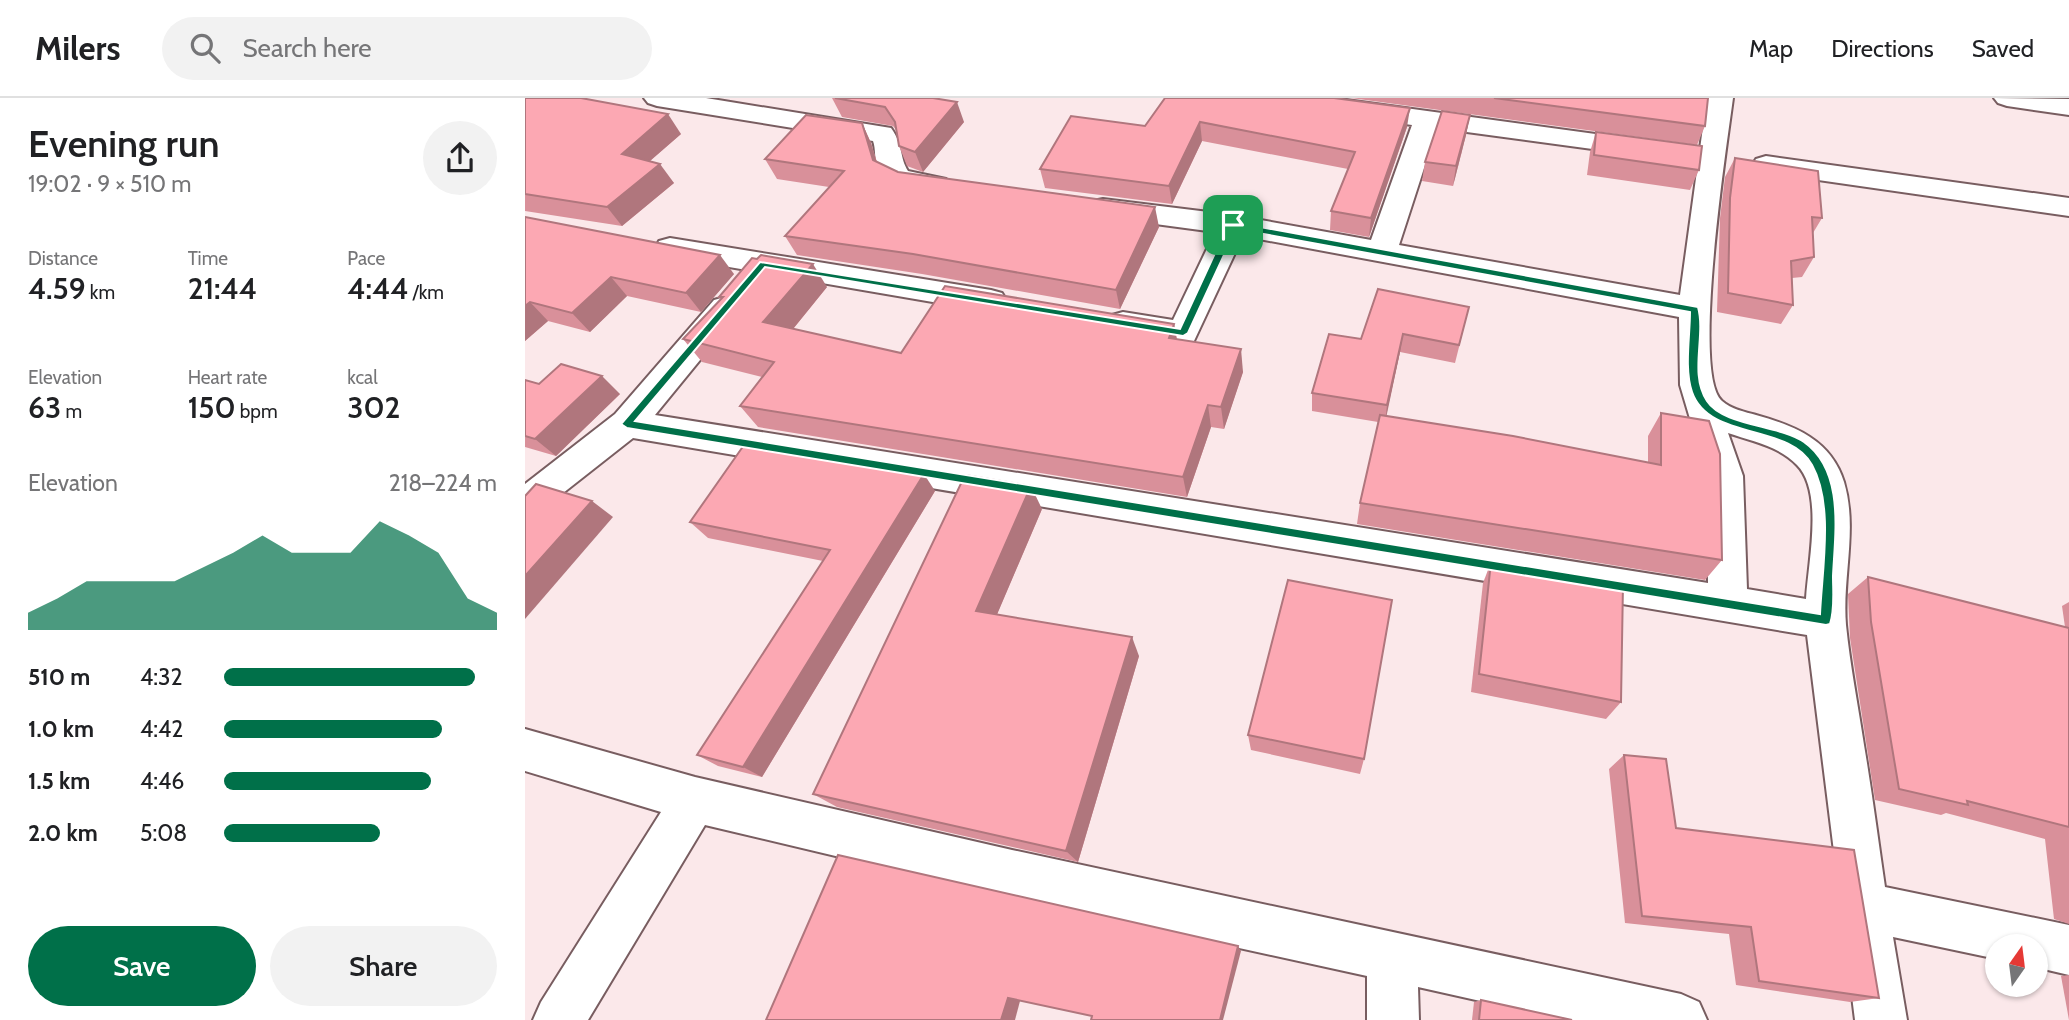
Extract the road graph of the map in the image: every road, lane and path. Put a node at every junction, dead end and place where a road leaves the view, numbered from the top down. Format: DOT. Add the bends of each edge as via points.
graph roads {
  1 [pos="657,98"];
  2 [pos="1274,98"];
  3 [pos="1720,98"];
  4 [pos="2007,98"];
  5 [pos="2069,107"];
  6 [pos="1427,118"];
  7 [pos="1689,154"];
  8 [pos="967,190"];
  9 [pos="1073,204"];
  10 [pos="2069,207"];
  11 [pos="1233,225"];
  12 [pos="644,243"];
  13 [pos="1382,252"];
  14 [pos="763,264"];
  15 [pos="1021,306"];
  16 [pos="1695,309"];
  17 [pos="1088,317"];
  18 [pos="1705,407"];
  19 [pos="627,424"];
  20 [pos="532,492"];
  21 [pos="1728,604"];
  22 [pos="1826,620"];
  23 [pos="525,750"];
  24 [pos="695,800"];
  25 [pos="1863,906"];
  26 [pos="2069,950"];
  27 [pos="1392,958"];
  28 [pos="1660,1018"];
  29 [pos="559,1020"];
  30 [pos="1393,1020"];
  31 [pos="1881,1020"];
  1 -- 8 [label="street" via="882,134 888,142 890,169 898,178"];
  2 -- 6 [label="street"];
  3 -- 7 [label="street"];
  4 -- 5 [label="street"];
  6 -- 7 [label="street"];
  6 -- 13 [label="street"];
  7 -- 10 [label="street"];
  7 -- 16 [label="street" via="1702,218"];
  9 -- 11 [label="street"];
  11 -- 13 [label="street"];
  11 -- 17 [label="street" via="1183,333"];
  12 -- 14 [label="street"];
  13 -- 16 [label="street"];
  14 -- 15 [label="street"];
  14 -- 19 [label="street"];
  16 -- 18 [label="street" via="1694,378"];
  18 -- 21 [label="street" via="1706,426 1725,477"];
  18 -- 22 [label="street" via="1723,418 1799,443 1815,459 1825,480 1830,510"];
  19 -- 20 [label="street"];
  19 -- 21 [label="street"];
  21 -- 22 [label="street"];
  22 -- 25 [label="street"];
  23 -- 24 [label="street"];
  24 -- 27 [label="street"];
  24 -- 29 [label="street"];
  25 -- 26 [label="street"];
  25 -- 31 [label="street"];
  27 -- 28 [label="street"];
  27 -- 30 [label="street"];
}
